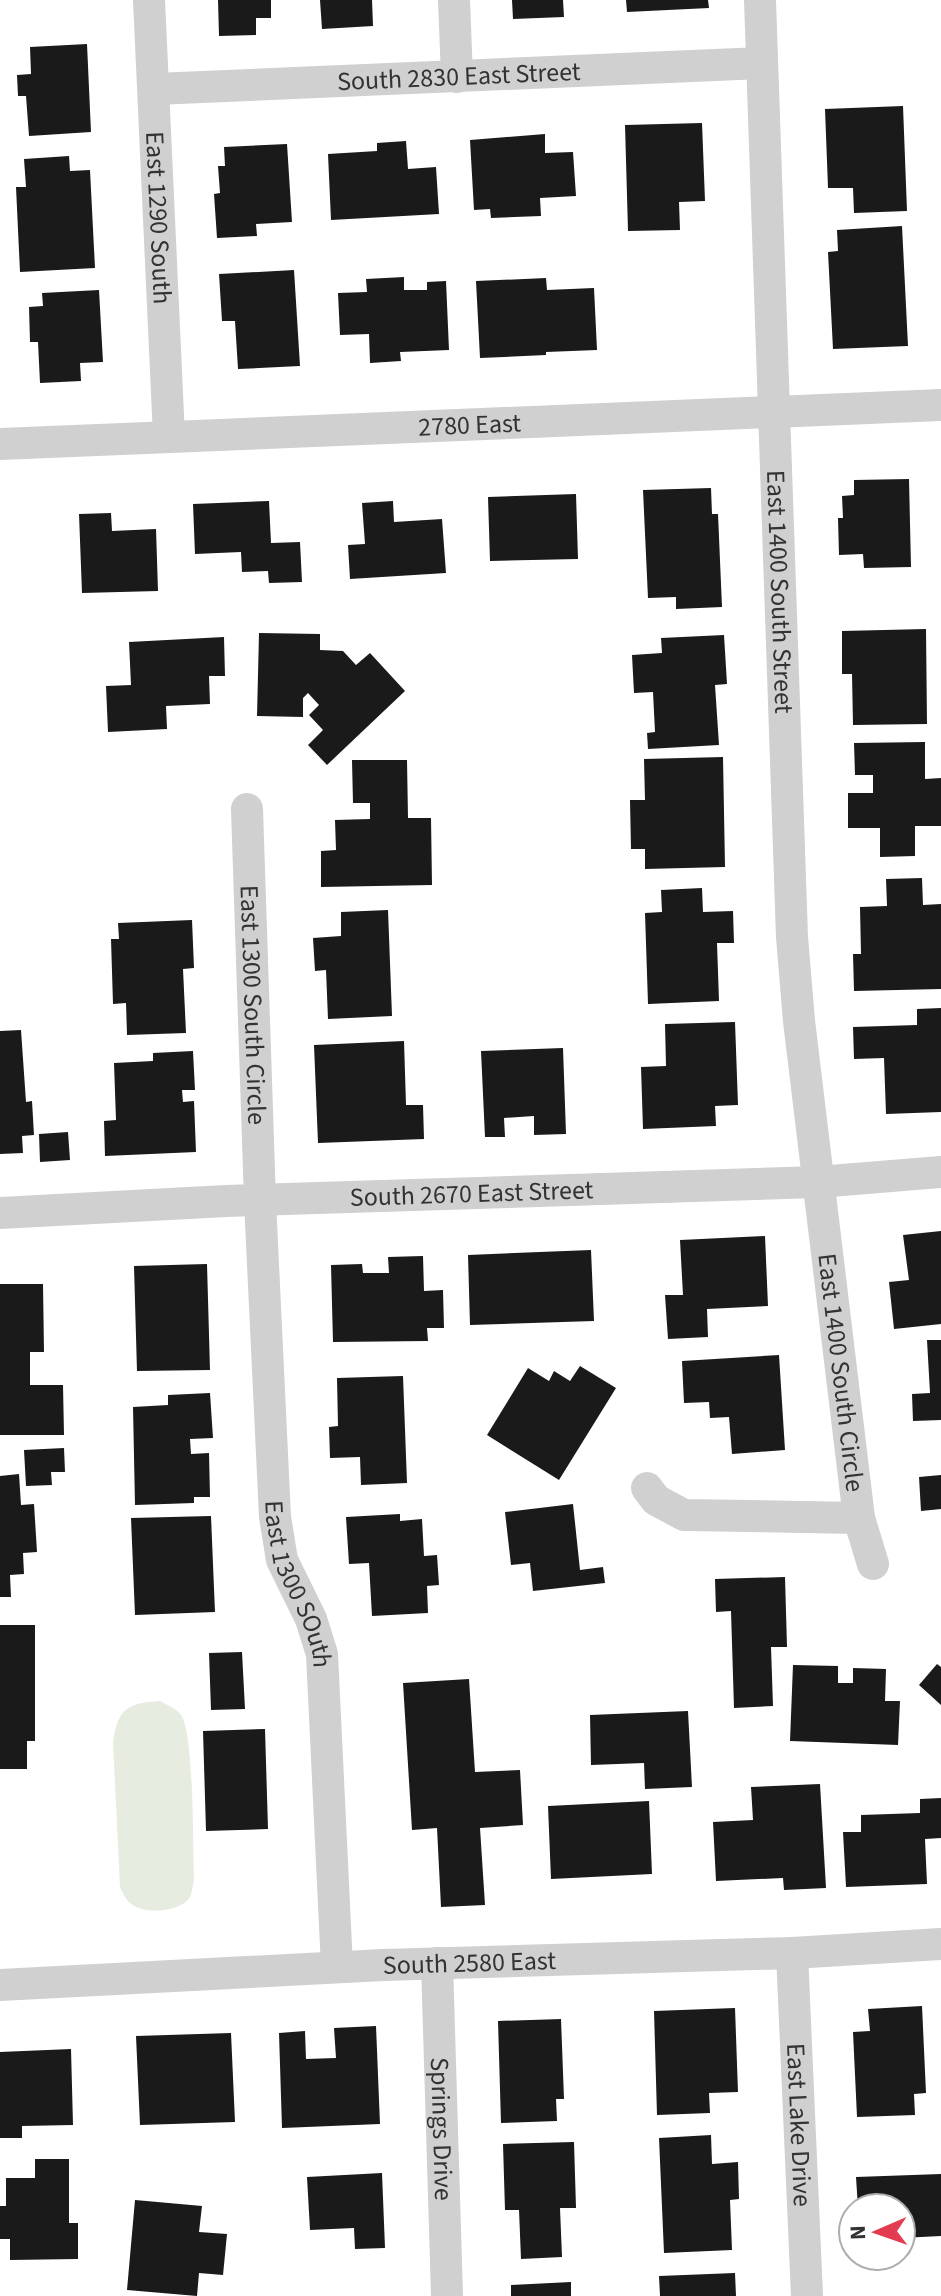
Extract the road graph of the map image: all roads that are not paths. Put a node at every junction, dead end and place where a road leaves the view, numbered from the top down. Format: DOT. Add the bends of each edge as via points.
graph roads {
  1 [pos="149,0"];
  2 [pos="454,0"];
  3 [pos="760,0"];
  4 [pos="762,63"];
  5 [pos="457,77"];
  6 [pos="155,89"];
  7 [pos="941,405"];
  8 [pos="774,411"];
  9 [pos="169,437"];
  10 [pos="0,444"];
  11 [pos="247,809"];
  12 [pos="941,1172"];
  13 [pos="818,1182"];
  14 [pos="260,1201"];
  15 [pos="0,1213"];
  16 [pos="647,1488"];
  17 [pos="859,1518"];
  18 [pos="873,1564"];
  19 [pos="941,1944"];
  20 [pos="792,1953"];
  21 [pos="437,1963"];
  22 [pos="337,1967"];
  23 [pos="0,1985"];
  24 [pos="447,2296"];
  25 [pos="807,2296"];
  1 -- 6 [label="street, East 1290 South"];
  2 -- 5 [label="street"];
  3 -- 4 [label="street, East 1400 South Street"];
  4 -- 5 [label="street, South 2830 East Street"];
  4 -- 8 [label="street, East 1400 South Street"];
  5 -- 6 [label="street, South 2830 East Street"];
  6 -- 9 [label="street, East 1290 South"];
  7 -- 8 [label="street, 2780 East"];
  8 -- 9 [label="street, 2780 East"];
  8 -- 13 [label="street, East 1400 South Street" via="792,937"];
  9 -- 10 [label="street, 2780 East"];
  11 -- 14 [label="street, East 1300 South Circle"];
  12 -- 13 [label="street, South 2670 East Street"];
  13 -- 14 [label="street, South 2670 East Street"];
  13 -- 17 [label="street, East 1400 South Circle"];
  14 -- 15 [label="street, South 2670 East Street"];
  14 -- 22 [label="street, East 1300 SOuth" via="275,1517 282,1560 322,1654"];
  16 -- 17 [label="street" via="656,1500 684,1515"];
  17 -- 18 [label="street, East 1400 South Circle"];
  19 -- 20 [label="street, South 2580 East"];
  20 -- 21 [label="street, South 2580 East"];
  20 -- 25 [label="street, East Lake Drive"];
  21 -- 22 [label="street, South 2580 East"];
  21 -- 24 [label="street, Springs Drive"];
  22 -- 23 [label="street, South 2580 East"];
}
